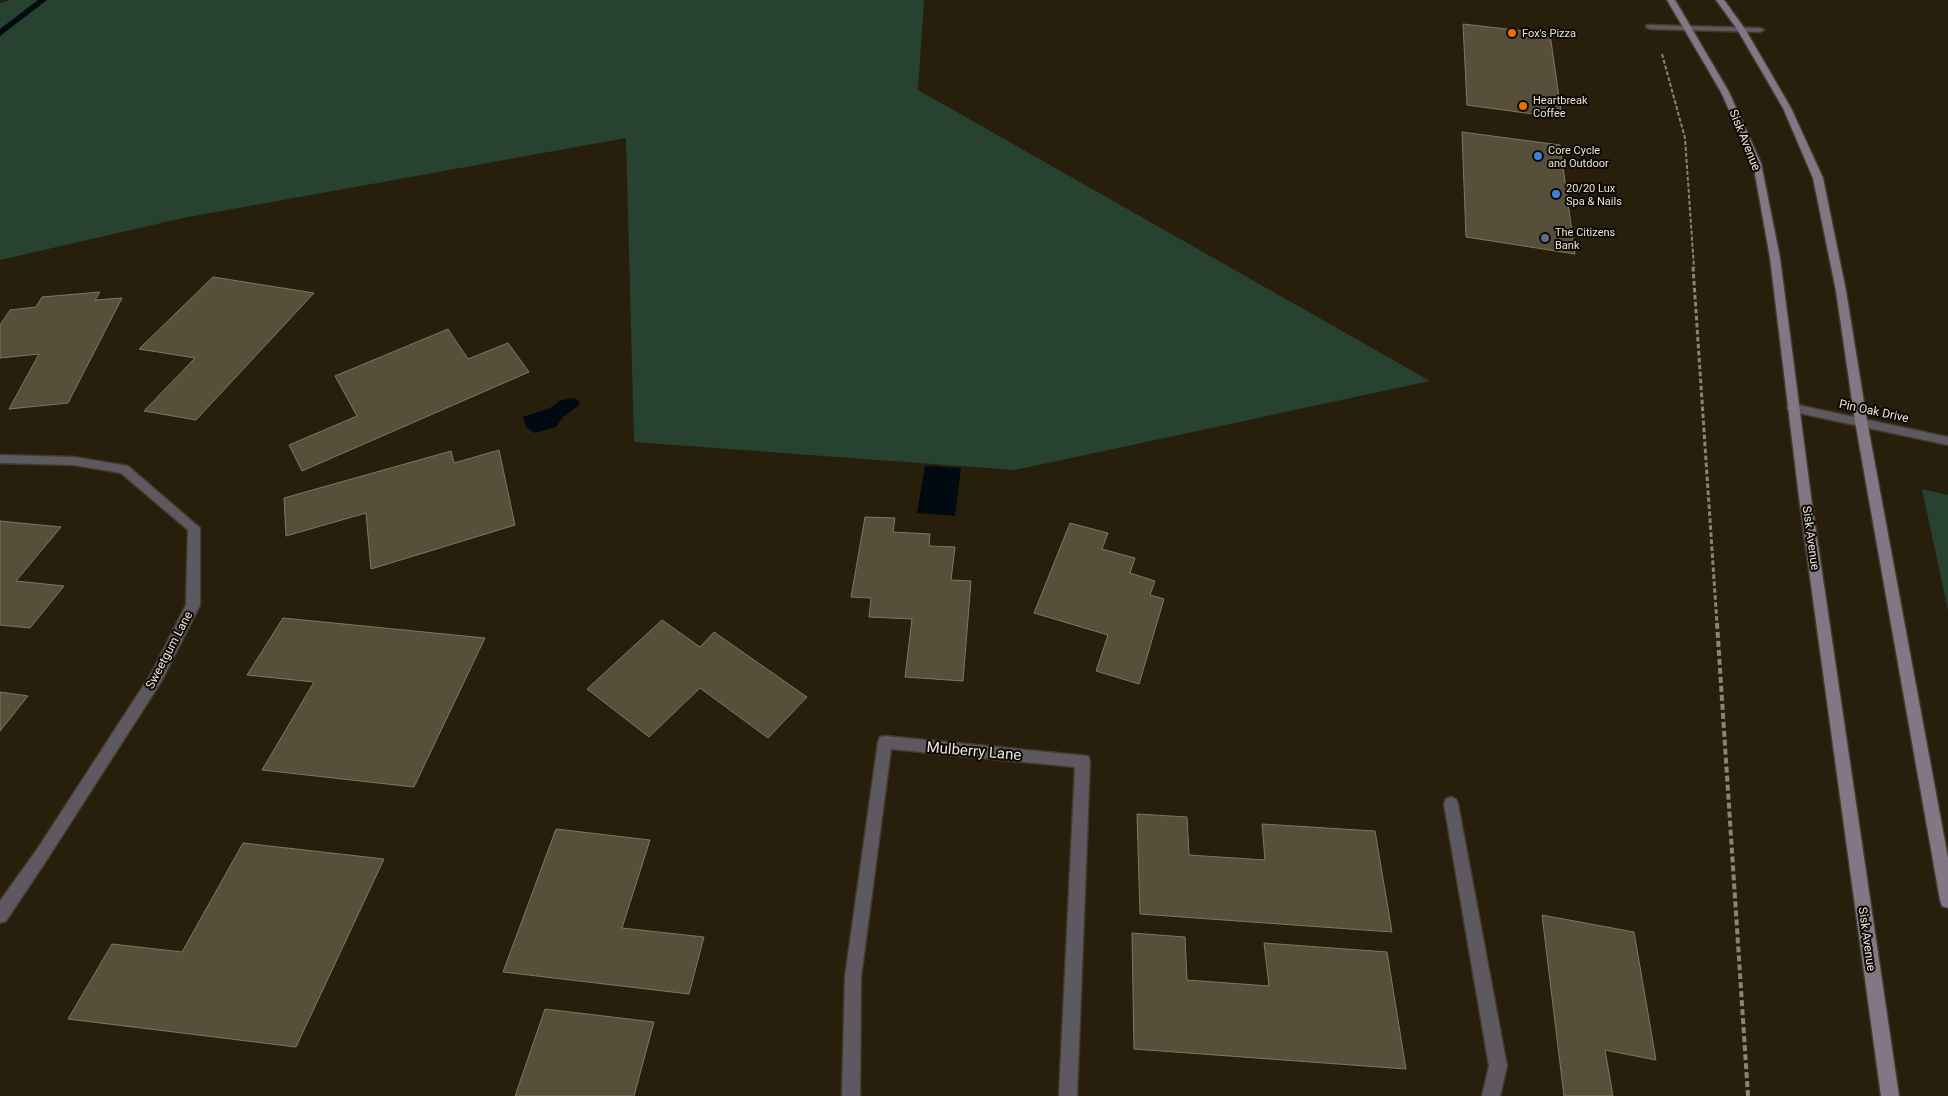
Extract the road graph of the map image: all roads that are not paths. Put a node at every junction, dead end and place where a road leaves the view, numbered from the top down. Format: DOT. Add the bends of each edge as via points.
graph roads {
  1 [pos="1671,0"];
  2 [pos="1720,0"];
  3 [pos="1650,27"];
  4 [pos="1688,28"];
  5 [pos="1741,29"];
  6 [pos="1760,30"];
  7 [pos="1793,408"];
  8 [pos="1861,421"];
  9 [pos="1948,441"];
  10 [pos="0,459"];
  11 [pos="1451,804"];
  12 [pos="1948,900"];
  13 [pos="0,915"];
  14 [pos="851,1096"];
  15 [pos="1068,1096"];
  16 [pos="1491,1096"];
  17 [pos="1890,1096"];
  1 -- 4 [label="street, Sisk Avenue"];
  2 -- 5 [label="street"];
  3 -- 4 [label="street"];
  4 -- 5 [label="street"];
  4 -- 7 [label="street, Sisk Avenue" via="1725,92 1757,163 1775,258"];
  5 -- 6 [label="street"];
  5 -- 8 [label="street" via="1787,108 1818,178 1841,292"];
  7 -- 8 [label="street, Pin Oak Drive"];
  7 -- 17 [label="street, Sisk Avenue"];
  8 -- 9 [label="street, Pin Oak Drive"];
  8 -- 12 [label="street"];
  10 -- 13 [label="street, Sweetgum Lane" via="74,461 124,469 194,528 193,606 156,678"];
  11 -- 16 [label="street" via="1498,1066"];
  14 -- 15 [label="street, Mulberry Lane" via="853,977 885,742 1083,761"];
}
